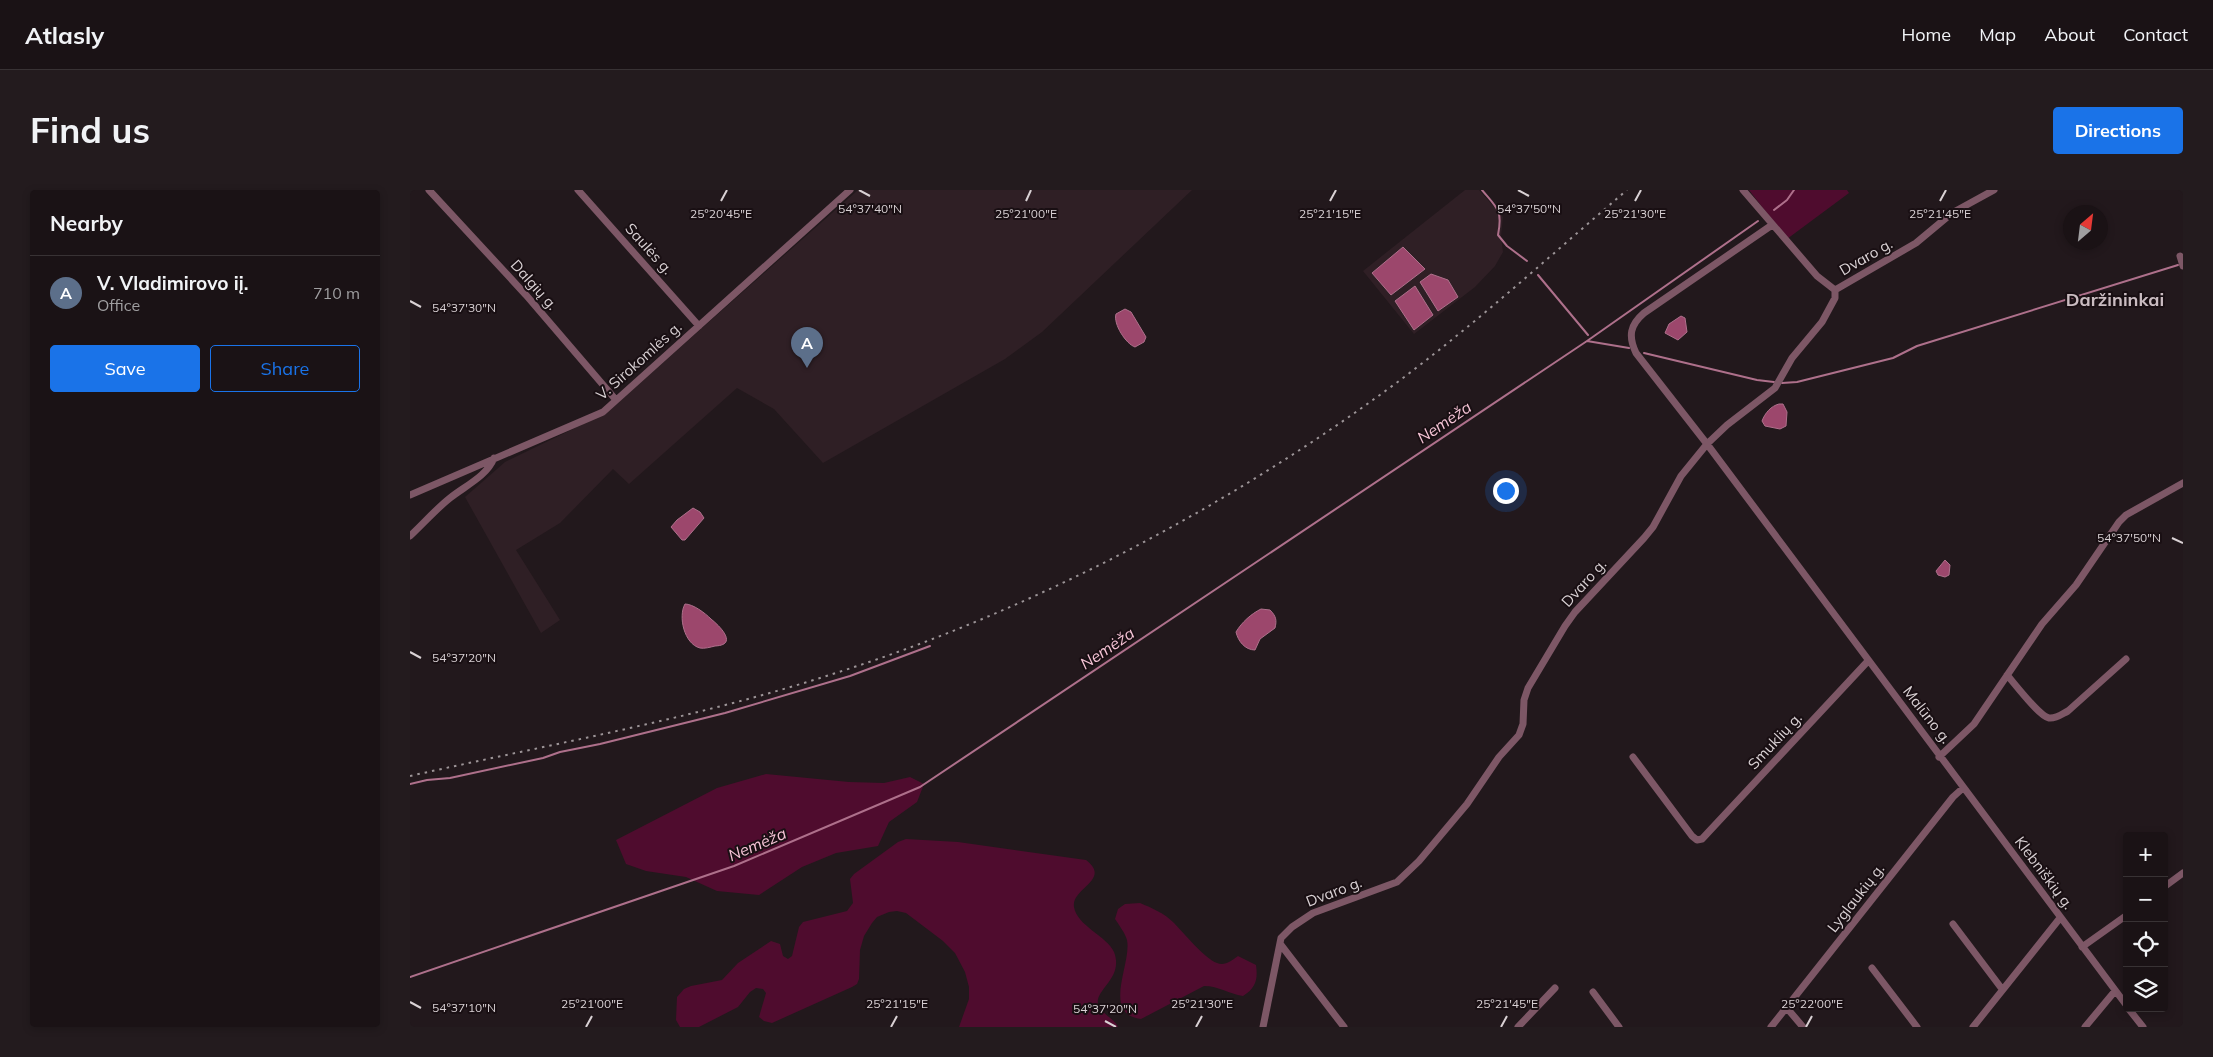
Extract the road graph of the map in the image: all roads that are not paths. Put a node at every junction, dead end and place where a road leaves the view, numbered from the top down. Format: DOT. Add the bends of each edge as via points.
graph roads {
  1 [pos="429,190"];
  2 [pos="578,190"];
  3 [pos="850,190"];
  4 [pos="1743,190"];
  5 [pos="1994,190"];
  6 [pos="1772,225"];
  7 [pos="2180,256"];
  8 [pos="2183,266"];
  9 [pos="1835,290"];
  10 [pos="699,326"];
  11 [pos="616,400"];
  12 [pos="1707,444"];
  13 [pos="494,458"];
  14 [pos="2183,483"];
  15 [pos="410,495"];
  16 [pos="410,536"];
  17 [pos="2126,659"];
  18 [pos="1868,661"];
  19 [pos="2007,675"];
  20 [pos="1633,757"];
  21 [pos="1939,757"];
  22 [pos="1963,788"];
  23 [pos="2183,873"];
  24 [pos="2168,884"];
  25 [pos="2123,917"];
  26 [pos="2060,918"];
  27 [pos="1953,924"];
  28 [pos="1281,945"];
  29 [pos="2082,946"];
  30 [pos="1872,968"];
  31 [pos="1555,988"];
  32 [pos="2002,989"];
  33 [pos="2115,991"];
  34 [pos="1592,992"];
  35 [pos="2123,1001"];
  36 [pos="1786,1007"];
  37 [pos="2132,1012"];
  38 [pos="1263,1027"];
  39 [pos="1344,1027"];
  40 [pos="1518,1027"];
  41 [pos="1619,1027"];
  42 [pos="1771,1027"];
  43 [pos="1803,1027"];
  44 [pos="1917,1027"];
  45 [pos="1973,1027"];
  46 [pos="2086,1027"];
  47 [pos="2143,1027"];
  1 -- 11 [label="street, Dalgių g." via="526,295"];
  2 -- 10 [label="street, Saulės g."];
  3 -- 10 [label="street, V. Sirokomlės g."];
  4 -- 6 [label="street"];
  5 -- 9 [label="street, Dvaro g." via="1952,213 1916,243"];
  6 -- 9 [label="street" via="1816,276"];
  6 -- 12 [label="street, Malūno g." via="1644,313 1632,327 1632,344 1636,353"];
  7 -- 8 [label="street"];
  9 -- 12 [label="street, Dvaro g." via="1835,298 1822,322 1792,358 1775,388"];
  10 -- 11 [label="street, V. Sirokomlės g."];
  11 -- 13 [label="street, V. Sirokomlės g." via="587,420"];
  12 -- 18 [label="street, Malūno g."];
  12 -- 28 [label="street, Dvaro g." via="1681,476 1644,538 1565,626 1528,688 1519,735 1444,832 1397,882 1313,914 1286,931"];
  13 -- 15 [label="street, V. Sirokomlės g."];
  13 -- 16 [label="street" via="487,469"];
  14 -- 19 [label="street, Malūno g." via="2119,522 2076,585 2042,624"];
  17 -- 19 [label="street" via="2068,711 2051,718 2042,714"];
  18 -- 20 [label="street, Smuklių g." via="1702,839 1692,836"];
  18 -- 21 [label="street, Malūno g."];
  19 -- 21 [label="street, Malūno g." via="1974,724"];
  21 -- 22 [label="street, Klebniškių g."];
  22 -- 26 [label="street, Klebniškių g."];
  22 -- 36 [label="street, Lyglaukių g."];
  23 -- 24 [label="street"];
  25 -- 29 [label="street"];
  26 -- 29 [label="street, Klebniškių g."];
  26 -- 32 [label="street"];
  27 -- 32 [label="street"];
  28 -- 38 [label="street, Dvaro g."];
  28 -- 39 [label="street"];
  29 -- 33 [label="street, Klebniškių g."];
  30 -- 44 [label="street"];
  31 -- 40 [label="street"];
  32 -- 45 [label="street"];
  33 -- 35 [label="street, Klebniškių g."];
  33 -- 46 [label="street"];
  34 -- 41 [label="street"];
  36 -- 42 [label="street, Lyglaukių g."];
  36 -- 43 [label="street"];
  37 -- 47 [label="street, Klebniškių g."];
}
